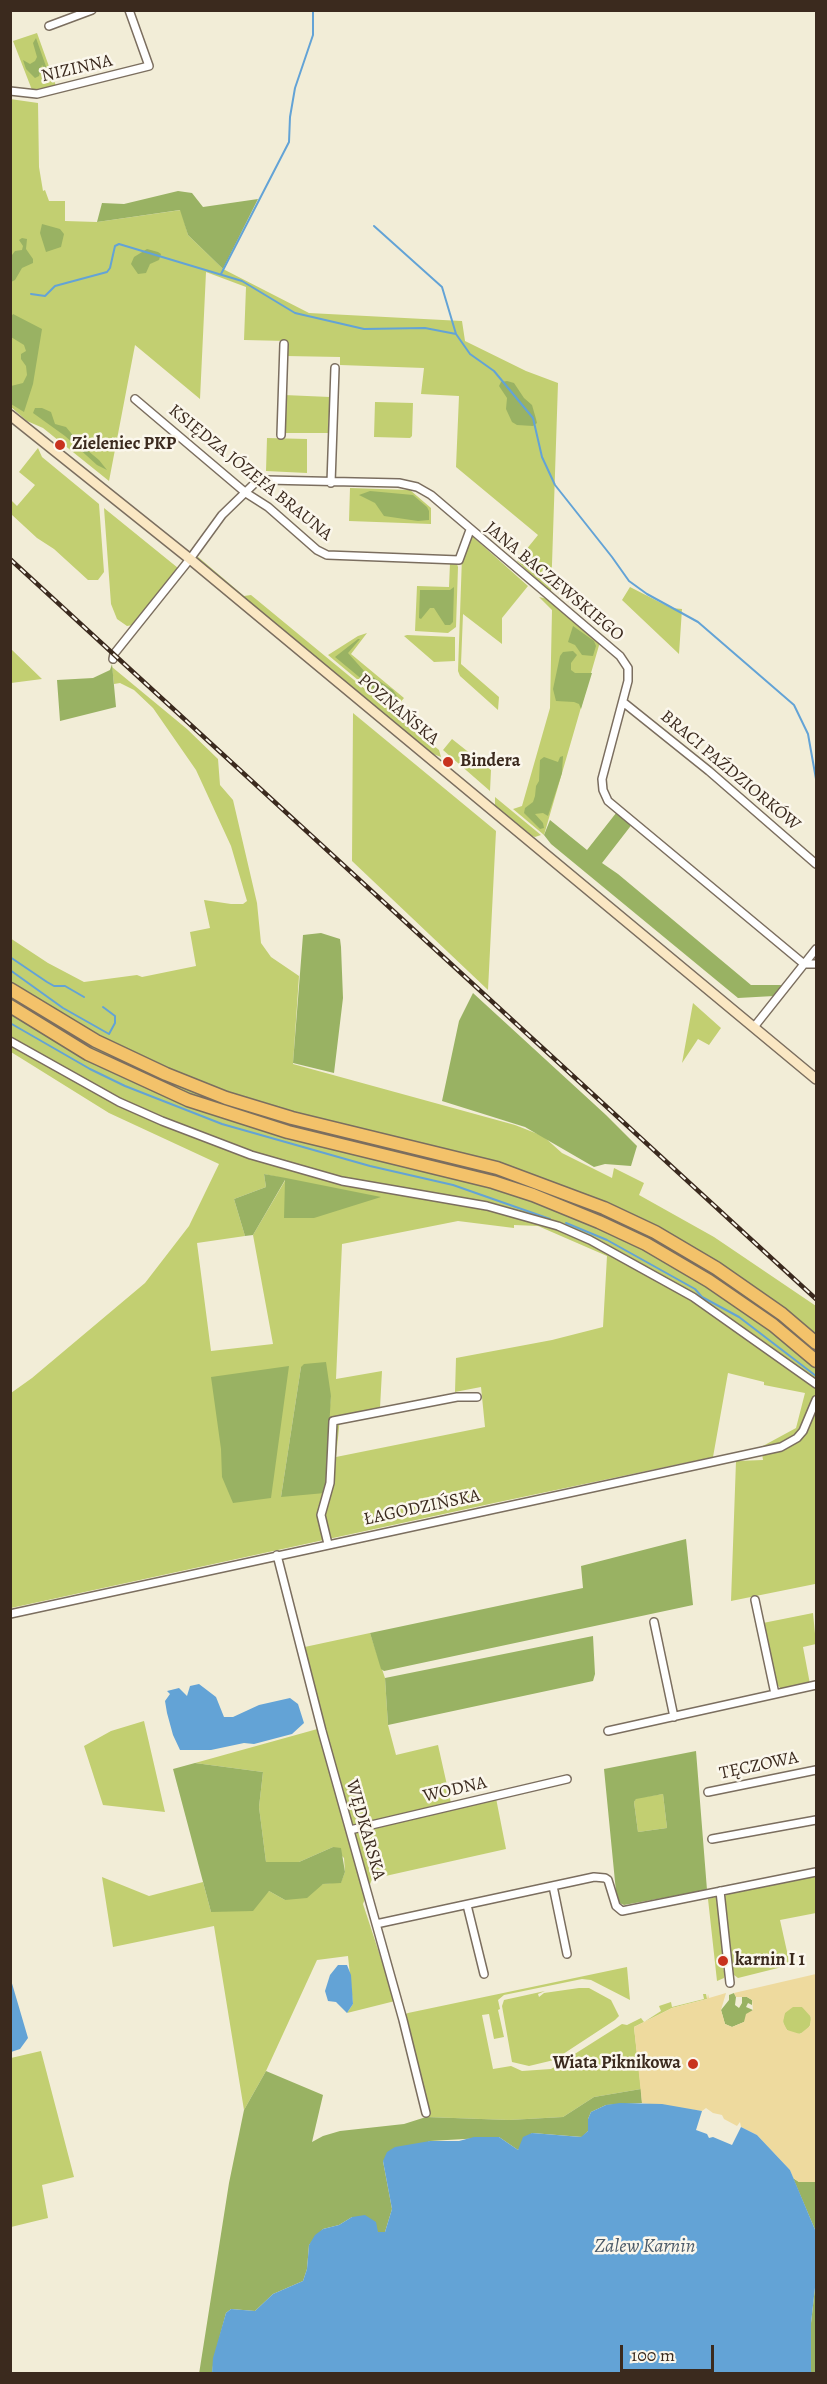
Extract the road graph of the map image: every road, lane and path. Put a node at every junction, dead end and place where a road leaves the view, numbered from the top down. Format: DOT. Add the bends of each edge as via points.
graph roads {
  1 [pos="92,10"];
  2 [pos="129,10"];
  3 [pos="48,26"];
  4 [pos="10,91"];
  5 [pos="284,344"];
  6 [pos="334,368"];
  7 [pos="135,399"];
  8 [pos="10,415"];
  9 [pos="281,435"];
  10 [pos="330,483"];
  11 [pos="246,493"];
  12 [pos="470,530"];
  13 [pos="190,559"];
  14 [pos="113,657"];
  15 [pos="623,702"];
  16 [pos="816,864"];
  17 [pos="816,949"];
  18 [pos="804,964"];
  19 [pos="816,964"];
  20 [pos="10,989"];
  21 [pos="10,1006"];
  22 [pos="754,1027"];
  23 [pos="10,1041"];
  24 [pos="816,1079"];
  25 [pos="816,1342"];
  26 [pos="816,1360"];
  27 [pos="816,1384"];
  28 [pos="477,1397"];
  29 [pos="816,1400"];
  30 [pos="328,1544"];
  31 [pos="277,1555"];
  32 [pos="755,1600"];
  33 [pos="10,1614"];
  34 [pos="654,1622"];
  35 [pos="816,1685"];
  36 [pos="775,1694"];
  37 [pos="674,1717"];
  38 [pos="608,1731"];
  39 [pos="816,1770"];
  40 [pos="567,1779"];
  41 [pos="708,1792"];
  42 [pos="816,1820"];
  43 [pos="350,1830"];
  44 [pos="712,1839"];
  45 [pos="816,1872"];
  46 [pos="552,1886"];
  47 [pos="720,1891"];
  48 [pos="467,1905"];
  49 [pos="376,1924"];
  50 [pos="567,1954"];
  51 [pos="483,1974"];
  52 [pos="730,1983"];
  53 [pos="426,2113"];
  1 -- 3 [label="street"];
  2 -- 4 [label="street, NIZINNA" via="149,66 37,94"];
  5 -- 9 [label="street"];
  6 -- 10 [label="street"];
  7 -- 11 [label="street, KSIĘDZA JÓZEFA BRAUNA"];
  8 -- 13 [label="main road, POZNAŃSKA"];
  10 -- 11 [label="street, JANA BACZEWSKIEGO" via="267,480 255,483"];
  10 -- 12 [label="street, JANA BACZEWSKIEGO" via="399,483 417,487"];
  11 -- 12 [label="street, KSIĘDZA JÓZEFA BRAUNA" via="327,555 459,560"];
  11 -- 13 [label="street, JANA BACZEWSKIEGO" via="222,515"];
  12 -- 15 [label="street, JANA BACZEWSKIEGO" via="620,656 628,668"];
  13 -- 14 [label="street, JANA BACZEWSKIEGO"];
  13 -- 22 [label="main road, POZNAŃSKA"];
  15 -- 16 [label="street, BRACI PAŹDZIORKÓW"];
  15 -- 18 [label="street, JANA BACZEWSKIEGO" via="602,779 608,801"];
  17 -- 18 [label="street"];
  18 -- 19 [label="street"];
  18 -- 22 [label="street"];
  20 -- 25 [label="highway" via="96,1041 226,1098 497,1168 604,1208 656,1232 716,1268"];
  21 -- 26 [label="highway" via="88,1054 188,1100 288,1132 493,1182 599,1222 709,1281"];
  22 -- 24 [label="main road, POZNAŃSKA"];
  23 -- 27 [label="street" via="119,1102 251,1155 342,1181 487,1206 565,1229 693,1297"];
  28 -- 30 [label="street" via="458,1397 333,1421 330,1484 321,1515"];
  29 -- 30 [label="street, ŁAGODZIŃSKA" via="803,1431 780,1447"];
  30 -- 31 [label="street, ŁAGODZIŃSKA"];
  31 -- 33 [label="street, ŁAGODZIŃSKA"];
  31 -- 43 [label="street, WĘDKARSKA"];
  32 -- 36 [label="street"];
  34 -- 37 [label="street"];
  35 -- 36 [label="street"];
  36 -- 37 [label="street"];
  37 -- 38 [label="street"];
  39 -- 41 [label="street, TĘCZOWA"];
  40 -- 43 [label="street, WODNA"];
  42 -- 44 [label="street"];
  43 -- 49 [label="street, WĘDKARSKA"];
  45 -- 47 [label="street"];
  46 -- 47 [label="street" via="604,1878 622,1911"];
  46 -- 48 [label="street"];
  46 -- 50 [label="street"];
  47 -- 52 [label="street"];
  48 -- 49 [label="street"];
  48 -- 51 [label="street"];
  49 -- 53 [label="street, WĘDKARSKA"];
}
